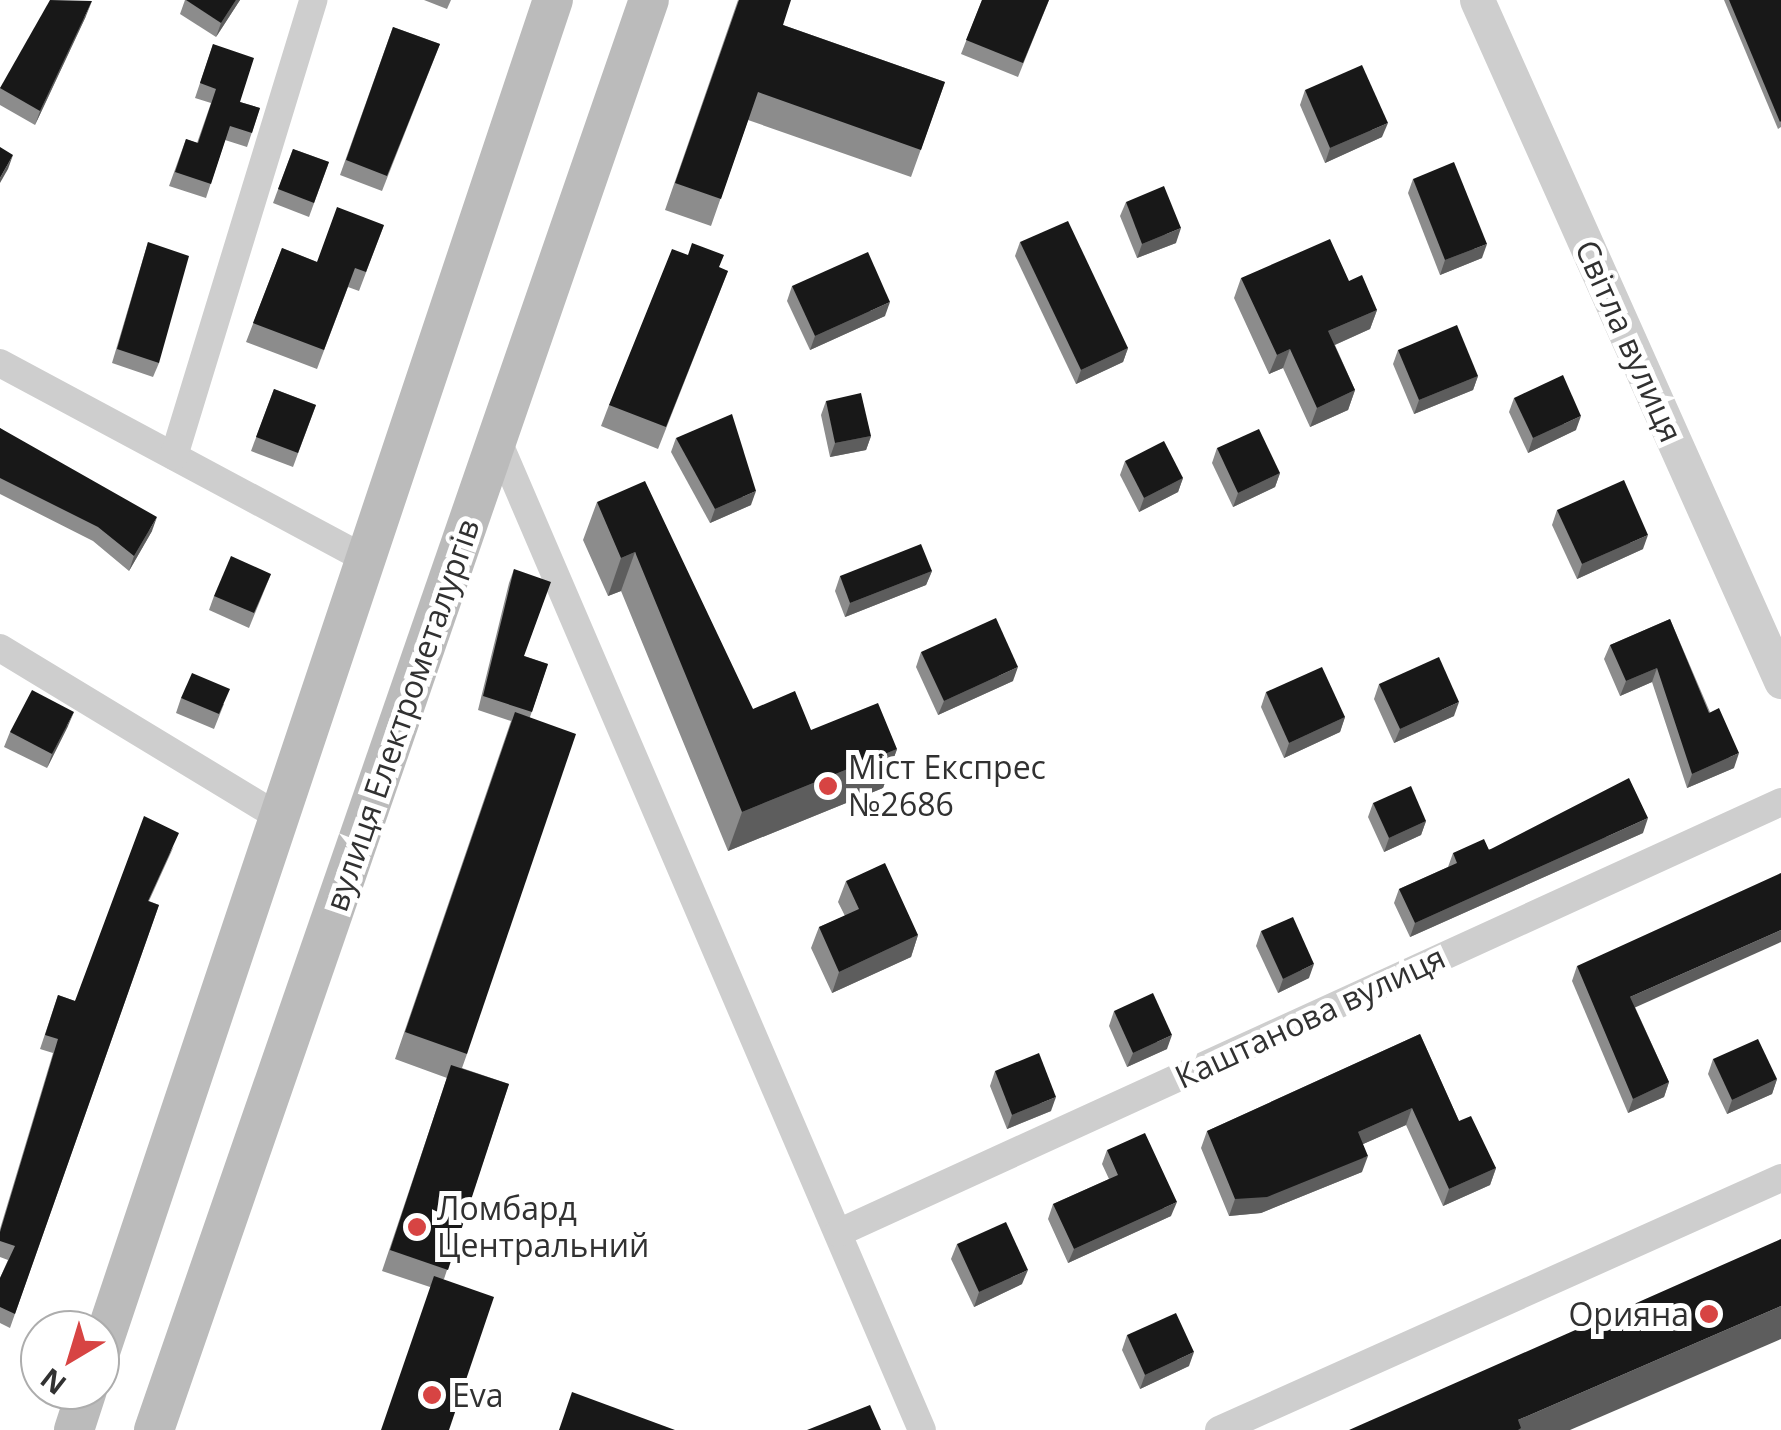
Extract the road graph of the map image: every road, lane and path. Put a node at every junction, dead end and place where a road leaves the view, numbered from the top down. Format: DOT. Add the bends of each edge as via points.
graph roads {
  1 [pos="313,0"];
  2 [pos="554,0"];
  3 [pos="649,0"];
  4 [pos="1477,0"];
  5 [pos="0,363"];
  6 [pos="497,439"];
  7 [pos="174,456"];
  8 [pos="366,559"];
  9 [pos="0,648"];
  10 [pos="1781,681"];
  11 [pos="1781,802"];
  12 [pos="279,817"];
  13 [pos="1781,1178"];
  14 [pos="838,1233"];
  15 [pos="114,1310"];
  16 [pos="154,1430"];
  17 [pos="922,1430"];
  18 [pos="1219,1430"];
  1 -- 7 [label="street"];
  2 -- 8 [label="main road"];
  3 -- 6 [label="main road, вулиця Електрометалургів"];
  4 -- 10 [label="street, Світла вулиця"];
  5 -- 7 [label="street"];
  6 -- 14 [label="street"];
  6 -- 16 [label="main road, вулиця Електрометалургів"];
  7 -- 8 [label="street"];
  8 -- 12 [label="main road"];
  9 -- 12 [label="street"];
  11 -- 14 [label="street, Каштанова вулиця"];
  12 -- 15 [label="main road"];
  13 -- 18 [label="street"];
  14 -- 17 [label="street"];
}
